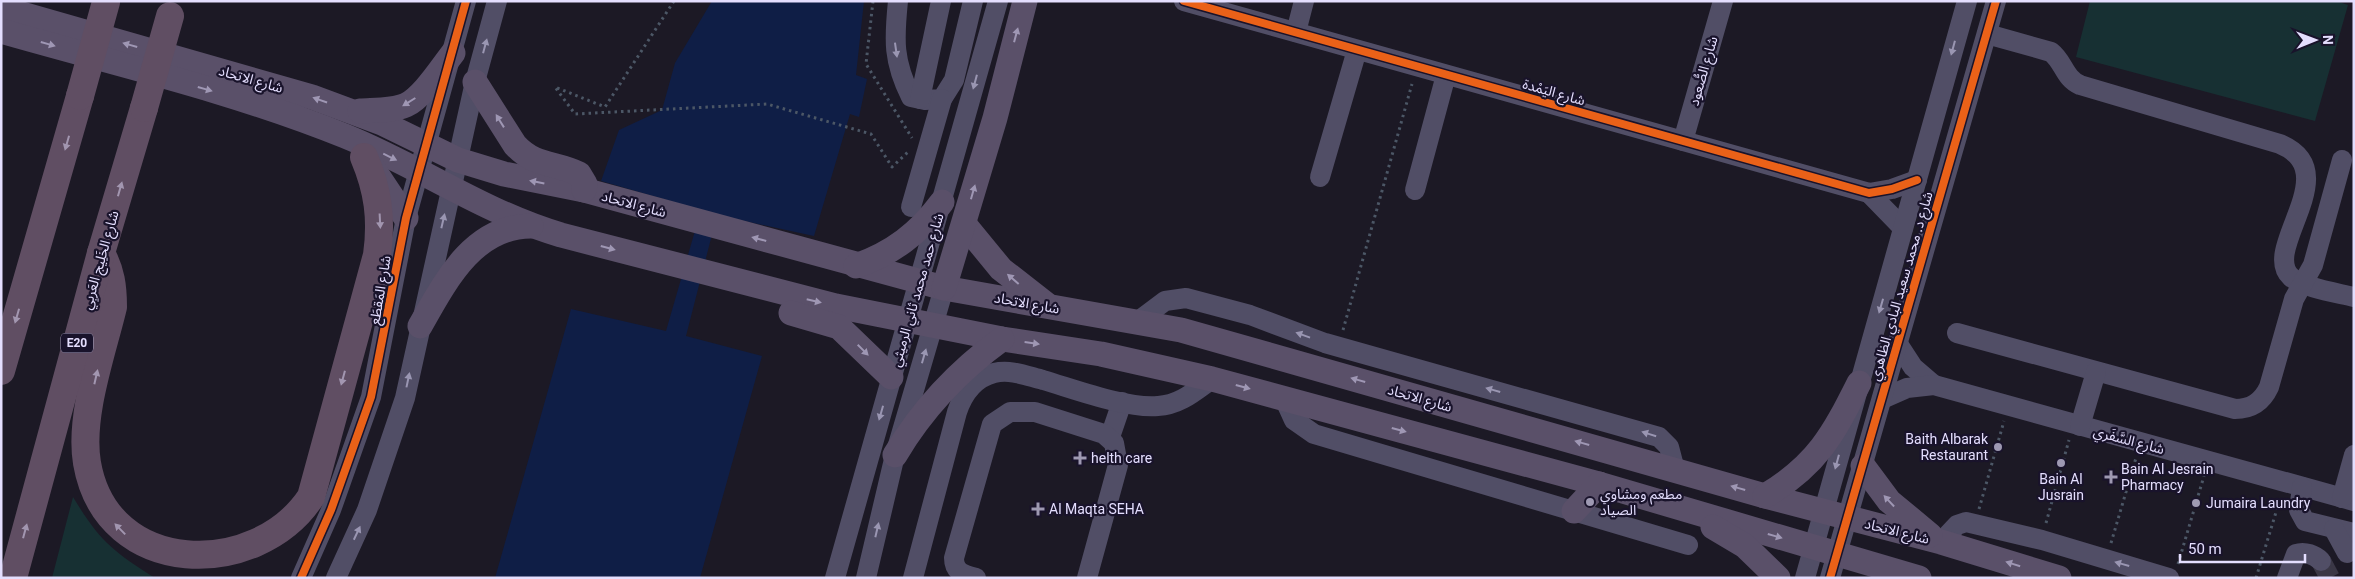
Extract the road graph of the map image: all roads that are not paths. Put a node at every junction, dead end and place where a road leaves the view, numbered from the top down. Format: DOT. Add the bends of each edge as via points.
graph roads {
  1 [pos="106,1"];
  2 [pos="466,1"];
  3 [pos="497,1"];
  4 [pos="898,1"];
  5 [pos="941,1"];
  6 [pos="973,1"];
  7 [pos="998,1"];
  8 [pos="1025,1"];
  9 [pos="1184,1"];
  10 [pos="1304,1"];
  11 [pos="1723,1"];
  12 [pos="1966,1"];
  13 [pos="1996,1"];
  14 [pos="1,8"];
  15 [pos="172,9"];
  16 [pos="1,31"];
  17 [pos="1296,32"];
  18 [pos="1987,34"];
  19 [pos="1357,50"];
  20 [pos="453,53"];
  21 [pos="1446,75"];
  22 [pos="475,82"];
  23 [pos="920,99"];
  24 [pos="942,99"];
  25 [pos="354,112"];
  26 [pos="1935,114"];
  27 [pos="1959,123"];
  28 [pos="1683,141"];
  29 [pos="426,144"];
  30 [pos="356,147"];
  31 [pos="458,160"];
  32 [pos="2342,160"];
  33 [pos="418,171"];
  34 [pos="1320,177"];
  35 [pos="1916,180"];
  36 [pos="451,188"];
  37 [pos="584,190"];
  38 [pos="1416,190"];
  39 [pos="1869,193"];
  40 [pos="942,202"];
  41 [pos="911,207"];
  42 [pos="406,218"];
  43 [pos="964,224"];
  44 [pos="531,226"];
  45 [pos="1903,228"];
  46 [pos="41,233"];
  47 [pos="101,253"];
  48 [pos="856,266"];
  49 [pos="918,282"];
  50 [pos="2302,284"];
  51 [pos="944,288"];
  52 [pos="766,290"];
  53 [pos="2354,297"];
  54 [pos="1,302"];
  55 [pos="1052,308"];
  56 [pos="907,320"];
  57 [pos="1137,322"];
  58 [pos="933,324"];
  59 [pos="420,326"];
  60 [pos="1957,333"];
  61 [pos="1002,339"];
  62 [pos="1898,344"];
  63 [pos="1,371"];
  64 [pos="2096,372"];
  65 [pos="891,377"];
  66 [pos="1212,379"];
  67 [pos="1046,381"];
  68 [pos="1859,382"];
  69 [pos="1934,385"];
  70 [pos="1284,398"];
  71 [pos="1882,399"];
  72 [pos="1122,402"];
  73 [pos="1035,412"];
  74 [pos="2077,425"];
  75 [pos="1110,437"];
  76 [pos="895,455"];
  77 [pos="2354,455"];
  78 [pos="1863,466"];
  79 [pos="1675,470"];
  80 [pos="1599,484"];
  81 [pos="2293,484"];
  82 [pos="1765,496"];
  83 [pos="2348,500"];
  84 [pos="1685,510"];
  85 [pos="1574,511"];
  86 [pos="1836,515"];
  87 [pos="2334,529"];
  88 [pos="2354,534"];
  89 [pos="1941,542"];
  90 [pos="1688,545"];
  91 [pos="1825,551"];
  92 [pos="2347,553"];
  93 [pos="2321,561"];
  94 [pos="2173,573"];
  95 [pos="1884,574"];
  96 [pos="13,578"];
  97 [pos="300,578"];
  98 [pos="336,578"];
  99 [pos="835,578"];
  100 [pos="866,578"];
  101 [pos="913,578"];
  102 [pos="976,578"];
  103 [pos="1087,578"];
  104 [pos="1778,578"];
  105 [pos="1805,578"];
  106 [pos="1830,578"];
  107 [pos="1919,578"];
  108 [pos="2059,578"];
  109 [pos="2287,578"];
  1 -- 46 [label="highway, one-way, bridge"];
  2 -- 20 [label="street, شارع المَقطَع"];
  22 -- 3 [label="street, one-way"];
  4 -- 23 [label="street, one-way" via="894,36 899,74 911,97"];
  5 -- 23 [label="street"];
  6 -- 24 [label="street" via="954,80"];
  7 -- 40 [label="street, شارع حمد محمد ثاني الرميثي, one-way"];
  43 -- 8 [label="main road, شارع حمد محمد ثاني الرميثي, one-way"];
  9 -- 17 [label="street, شارع اليَمْدة"];
  10 -- 17 [label="street"];
  11 -- 28 [label="street, شارع الصُّعود"];
  12 -- 26 [label="street, شارع د. محمد سعيد البادي الظاهري, one-way"];
  13 -- 18 [label="street, شارع د. محمد سعيد البادي الظاهري"];
  25 -- 14 [label="main road, شارع الاتحاد, one-way" via="280,87"];
  47 -- 15 [label="highway, شارع الخَلِيج العَربِي / E20, one-way, bridge"];
  16 -- 30 [label="main road, شارع الاتحاد, one-way" via="235,97"];
  17 -- 19 [label="street, شارع اليَمْدة"];
  18 -- 27 [label="street, شارع د. محمد سعيد البادي الظاهري"];
  18 -- 50 [label="street" via="2052,52 2069,78 2080,85 2280,144 2293,151 2304,164 2307,183 2284,266 2292,278"];
  19 -- 21 [label="street, شارع اليَمْدة"];
  19 -- 34 [label="street"];
  20 -- 25 [label="main road, one-way" via="408,104"];
  20 -- 29 [label="street, شارع المَقطَع"];
  21 -- 28 [label="street, شارع اليَمْدة"];
  21 -- 38 [label="street"];
  22 -- 31 [label="street"];
  37 -- 22 [label="main road, one-way" via="585,184 579,174 538,162 521,152"];
  23 -- 24 [label="street"];
  24 -- 41 [label="street"];
  25 -- 29 [label="main road, شارع الاتحاد"];
  26 -- 27 [label="street" via="1949,112"];
  26 -- 35 [label="street, شارع د. محمد سعيد البادي الظاهري"];
  27 -- 62 [label="street, شارع د. محمد سعيد البادي الظاهري"];
  28 -- 39 [label="street, شارع اليَمْدة"];
  29 -- 31 [label="main road, شارع الاتحاد"];
  29 -- 33 [label="street, شارع المَقطَع"];
  30 -- 33 [label="main road, شارع الاتحاد, one-way"];
  30 -- 42 [label="main road"];
  30 -- 47 [label="highway, one-way" via="374,180 379,205 377,255 310,497 303,512 281,540 236,565 202,569 185,567 149,553 131,540 102,506 87,464 85,442 86,419 113,307 110,274"];
  31 -- 36 [label="street"];
  37 -- 31 [label="main road, شارع الاتحاد, one-way" via="504,174"];
  32 -- 50 [label="street" via="2313,265"];
  33 -- 36 [label="main road, شارع الاتحاد"];
  33 -- 42 [label="street, شارع المَقطَع"];
  35 -- 39 [label="street, شارع اليَمْدة"];
  35 -- 45 [label="street, شارع د. محمد سعيد البادي الظاهري"];
  36 -- 44 [label="main road, شارع الاتحاد" via="478,204"];
  59 -- 36 [label="street, one-way"];
  48 -- 37 [label="main road, شارع الاتحاد, one-way"];
  39 -- 45 [label="street"];
  40 -- 48 [label="main road" via="913,236 876,259"];
  40 -- 49 [label="street, شارع حمد محمد ثاني الرميثي"];
  42 -- 97 [label="street, شارع المَقطَع" via="371,397 331,510"];
  43 -- 51 [label="main road, شارع حمد محمد ثاني الرميثي"];
  55 -- 43 [label="main road, one-way" via="1001,269"];
  44 -- 52 [label="main road, شارع الاتحاد, one-way"];
  44 -- 59 [label="main road" via="497,232 472,250 448,278"];
  45 -- 68 [label="street, شارع د. محمد سعيد البادي الظاهري, one-way"];
  46 -- 54 [label="highway" via="17,269"];
  46 -- 63 [label="highway, one-way"];
  96 -- 47 [label="highway, شارع الخَلِيج العَربِي / E20, one-way"];
  48 -- 49 [label="main road, شارع الاتحاد"];
  49 -- 51 [label="main road, شارع الاتحاد"];
  49 -- 56 [label="street, شارع حمد محمد ثاني الرميثي"];
  50 -- 53 [label="street"];
  50 -- 64 [label="street" via="2294,299 2269,386 2262,399 2250,407 2235,410"];
  51 -- 55 [label="main road, شارع الاتحاد"];
  51 -- 58 [label="street, شارع حمد محمد ثاني الرميثي"];
  52 -- 56 [label="main road, شارع الاتحاد, one-way"];
  52 -- 65 [label="main road, one-way" via="780,308 839,327"];
  55 -- 57 [label="main road, شارع الاتحاد"];
  56 -- 58 [label="main road, شارع الاتحاد"];
  56 -- 65 [label="street, شارع حمد محمد ثاني الرميثي"];
  79 -- 57 [label="main road, شارع الاتحاد, one-way" via="1208,337"];
  79 -- 57 [label="street, one-way" via="1669,447 1659,437 1339,346 1235,310 1186,298 1165,301"];
  58 -- 61 [label="main road, شارع الاتحاد"];
  76 -- 58 [label="street, شارع حمد محمد ثاني الرميثي, one-way"];
  98 -- 59 [label="street, one-way" via="367,510 387,454 405,398"];
  60 -- 64 [label="street"];
  61 -- 66 [label="main road, شارع الاتحاد, one-way" via="1101,354"];
  61 -- 76 [label="main road" via="939,393"];
  62 -- 69 [label="street, شارع السَّفَري" via="1913,367"];
  62 -- 71 [label="street, شارع د. محمد سعيد البادي الظاهري"];
  64 -- 74 [label="street"];
  65 -- 99 [label="street, شارع حمد محمد ثاني الرميثي, one-way"];
  66 -- 70 [label="main road, شارع الاتحاد, one-way"];
  66 -- 72 [label="street" via="1184,399 1167,405 1148,407"];
  67 -- 72 [label="street"];
  67 -- 73 [label="street"];
  67 -- 101 [label="street" via="1018,373 995,373 966,391 957,412"];
  68 -- 82 [label="main road" via="1826,444 1802,470"];
  68 -- 86 [label="street, شارع د. محمد سعيد البادي الظاهري, one-way"];
  69 -- 71 [label="street, شارع السَّفَري" via="1907,388"];
  69 -- 74 [label="street, شارع السَّفَري"];
  70 -- 80 [label="main road, شارع الاتحاد, one-way"];
  70 -- 85 [label="street" via="1294,420 1314,434"];
  71 -- 78 [label="street, شارع د. محمد سعيد البادي الظاهري"];
  72 -- 75 [label="street"];
  73 -- 75 [label="street"];
  73 -- 102 [label="street" via="1010,412 992,424 954,558 959,572"];
  74 -- 81 [label="street, شارع السَّفَري"];
  75 -- 103 [label="street" via="1117,449 1118,465"];
  100 -- 76 [label="street, شارع حمد محمد ثاني الرميثي, one-way"];
  77 -- 83 [label="street"];
  78 -- 86 [label="street, شارع د. محمد سعيد البادي الظاهري"];
  89 -- 78 [label="main road, one-way" via="1916,526 1889,501"];
  82 -- 79 [label="main road, شارع الاتحاد, one-way"];
  80 -- 84 [label="main road, شارع الاتحاد"];
  80 -- 85 [label="main road"];
  81 -- 83 [label="street, شارع السَّفَري"];
  81 -- 87 [label="street" via="2302,517 2309,523"];
  82 -- 86 [label="main road, شارع الاتحاد"];
  84 -- 91 [label="main road, شارع الاتحاد, one-way"];
  84 -- 104 [label="main road" via="1745,546"];
  85 -- 90 [label="street"];
  86 -- 89 [label="main road, شارع الاتحاد"];
  86 -- 91 [label="street, شارع د. محمد سعيد البادي الظاهري"];
  87 -- 88 [label="street"];
  87 -- 92 [label="street"];
  94 -- 89 [label="street, one-way" via="2106,560 1975,524 1961,523"];
  108 -- 89 [label="main road, شارع الاتحاد, one-way"];
  91 -- 95 [label="main road, شارع الاتحاد"];
  91 -- 105 [label="street, شارع د. محمد سعيد البادي الظاهري"];
  91 -- 106 [label="street, شارع د. محمد سعيد البادي الظاهري"];
  93 -- 109 [label="street" via="2310,554 2296,554"];
  95 -- 107 [label="main road, شارع الاتحاد"];
}
